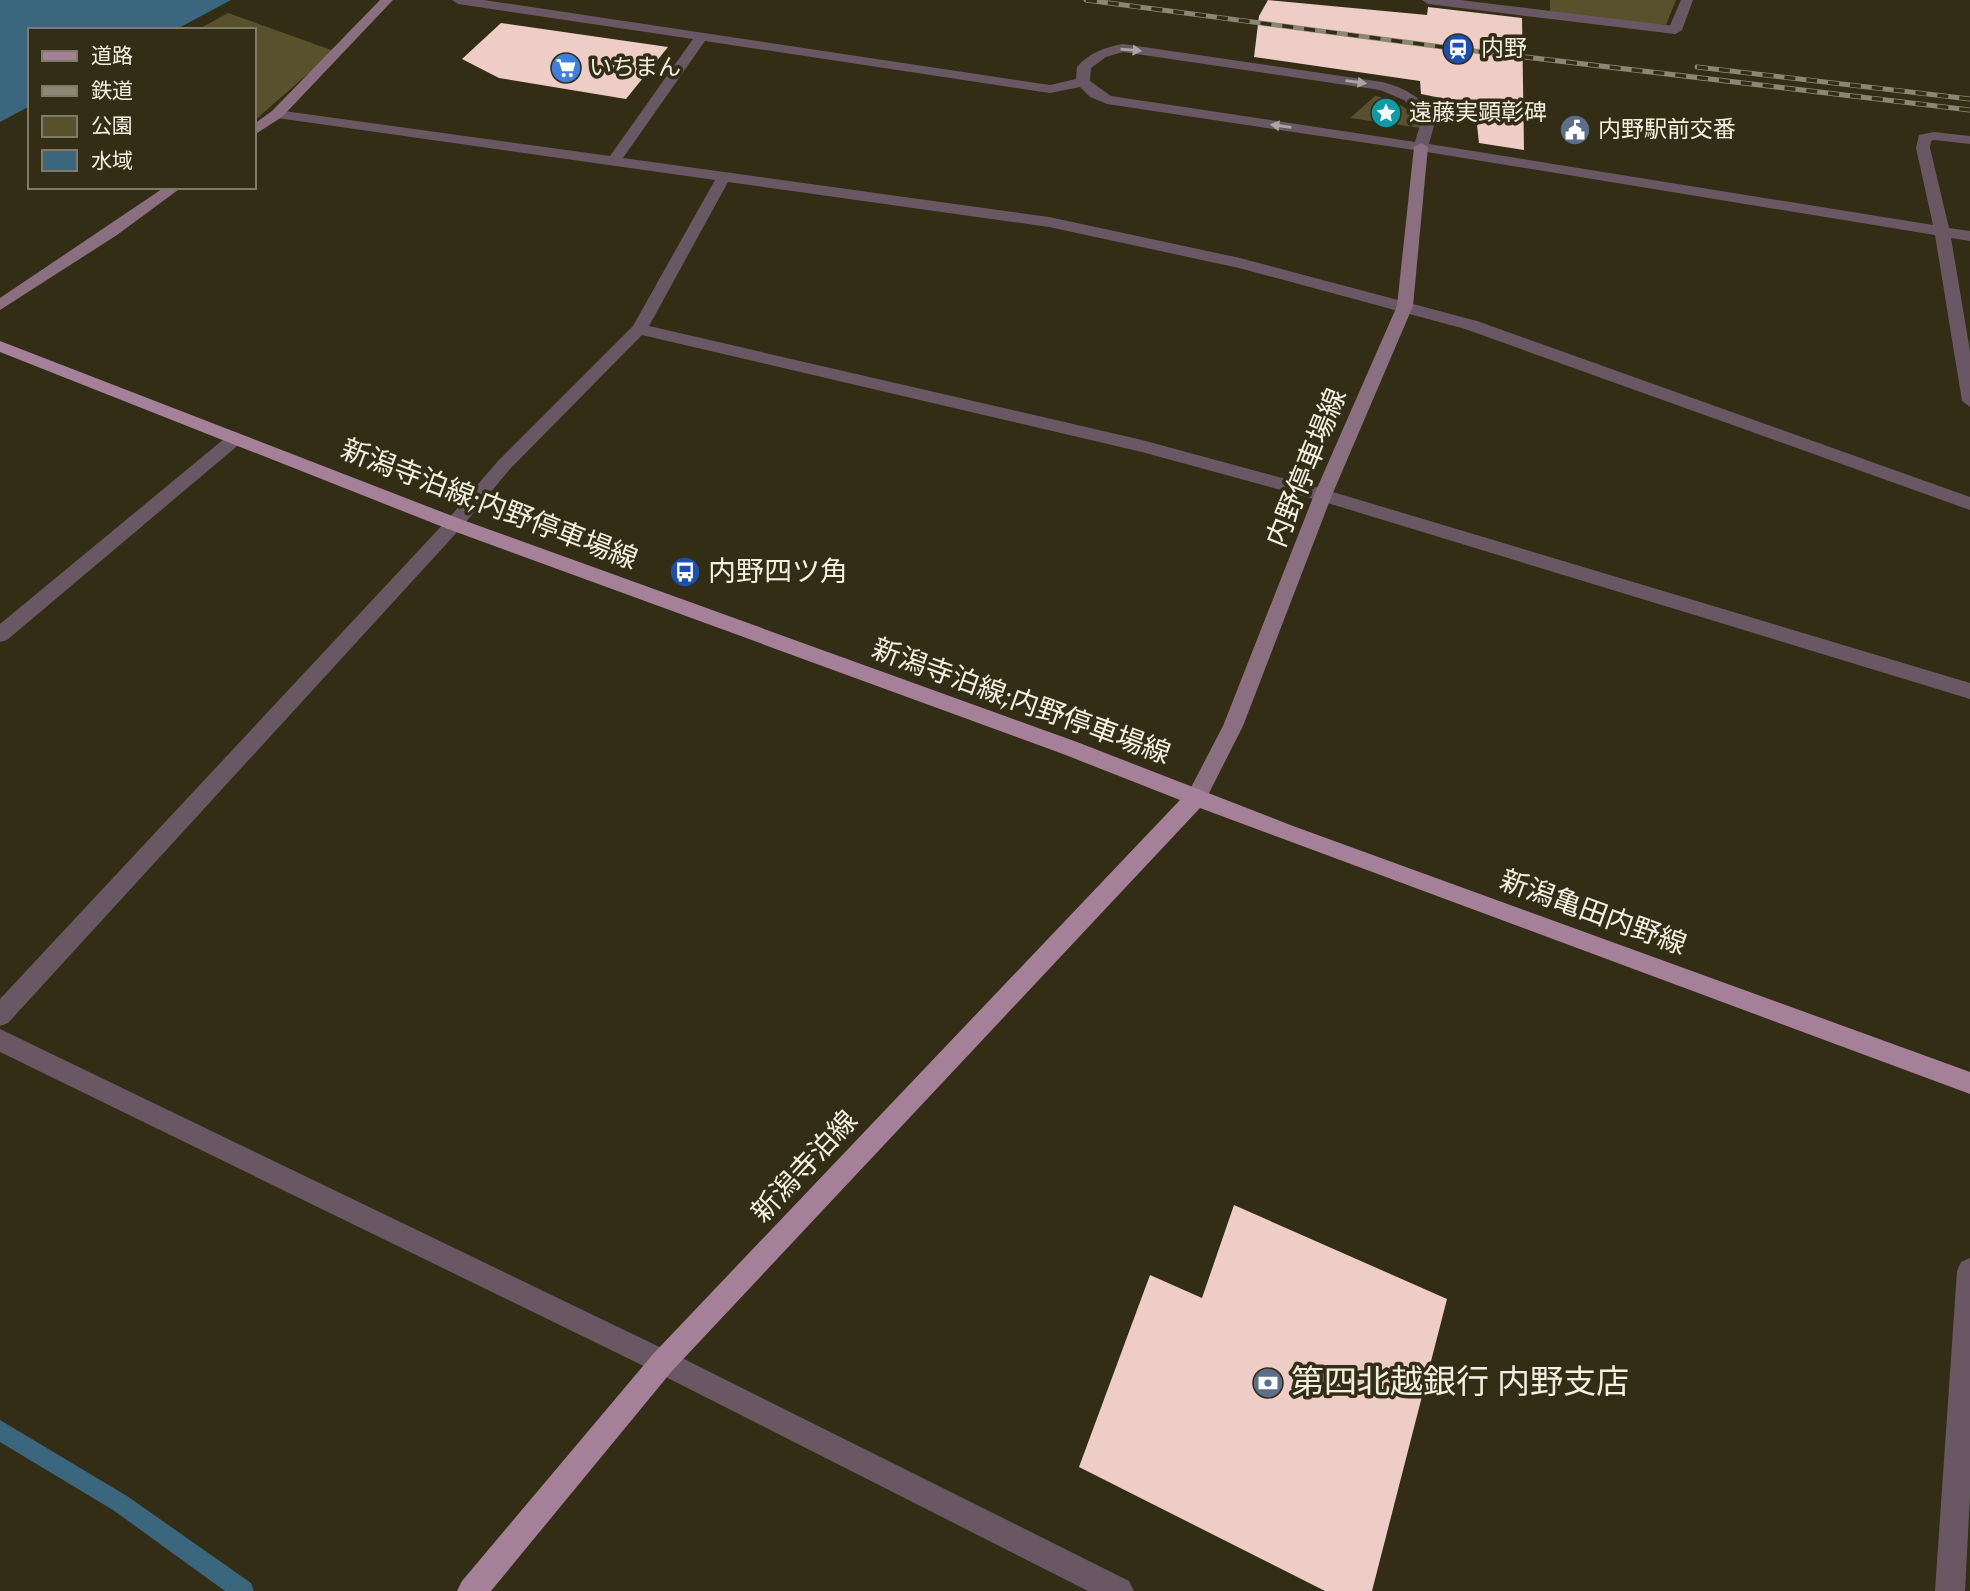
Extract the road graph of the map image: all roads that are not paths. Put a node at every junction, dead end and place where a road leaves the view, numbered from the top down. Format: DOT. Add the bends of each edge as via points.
graph roads {
  1 [pos="387,0"];
  2 [pos="458,0"];
  3 [pos="1428,0"];
  4 [pos="1687,0"];
  5 [pos="701,37"];
  6 [pos="1083,82"];
  7 [pos="277,114"];
  8 [pos="256,130"];
  9 [pos="1970,140"];
  10 [pos="1421,147"];
  11 [pos="615,159"];
  12 [pos="723,178"];
  13 [pos="172,189"];
  14 [pos="1942,232"];
  15 [pos="1970,236"];
  16 [pos="0,305"];
  17 [pos="1405,306"];
  18 [pos="639,328"];
  19 [pos="0,346"];
  20 [pos="1970,401"];
  21 [pos="236,438"];
  22 [pos="1323,495"];
  23 [pos="1970,504"];
  24 [pos="454,524"];
  25 [pos="0,635"];
  26 [pos="1970,691"];
  27 [pos="1197,797"];
  28 [pos="0,1015"];
  29 [pos="0,1040"];
  30 [pos="1970,1083"];
  31 [pos="1970,1271"];
  32 [pos="663,1362"];
  33 [pos="472,1591"];
  34 [pos="1119,1591"];
  35 [pos="1950,1591"];
  1 -- 7 [label="main road"];
  2 -- 5 [label="street"];
  3 -- 4 [label="street" via="1675,30"];
  5 -- 6 [label="street" via="1050,89"];
  5 -- 11 [label="street"];
  10 -- 6 [label="street, one-way" via="1107,100"];
  6 -- 10 [label="street, one-way" via="1084,68 1093,58 1123,48 1382,86 1421,104 1429,118"];
  7 -- 8 [label="main road"];
  7 -- 11 [label="street"];
  9 -- 14 [label="street" via="1924,138"];
  10 -- 14 [label="street"];
  10 -- 17 [label="main road, 内野停車場線"];
  11 -- 12 [label="street"];
  12 -- 17 [label="street" via="1049,222 1240,263"];
  12 -- 18 [label="street"];
  13 -- 16 [label="main road"];
  14 -- 15 [label="street"];
  14 -- 20 [label="street"];
  17 -- 22 [label="main road, 内野停車場線"];
  17 -- 23 [label="street" via="1471,325"];
  18 -- 22 [label="street" via="1142,446"];
  18 -- 24 [label="street"];
  19 -- 21 [label="main road, 新潟寺泊線;内野停車場線"];
  21 -- 24 [label="main road, 新潟寺泊線;内野停車場線"];
  21 -- 25 [label="street"];
  22 -- 26 [label="street"];
  22 -- 27 [label="main road, 内野停車場線" via="1233,726"];
  24 -- 27 [label="main road, 新潟寺泊線;内野停車場線"];
  24 -- 28 [label="street"];
  27 -- 30 [label="main road, 新潟亀田内野線"];
  27 -- 32 [label="main road, 新潟寺泊線"];
  29 -- 32 [label="street"];
  31 -- 35 [label="street"];
  32 -- 33 [label="main road, 新潟寺泊線"];
  32 -- 34 [label="street"];
}
